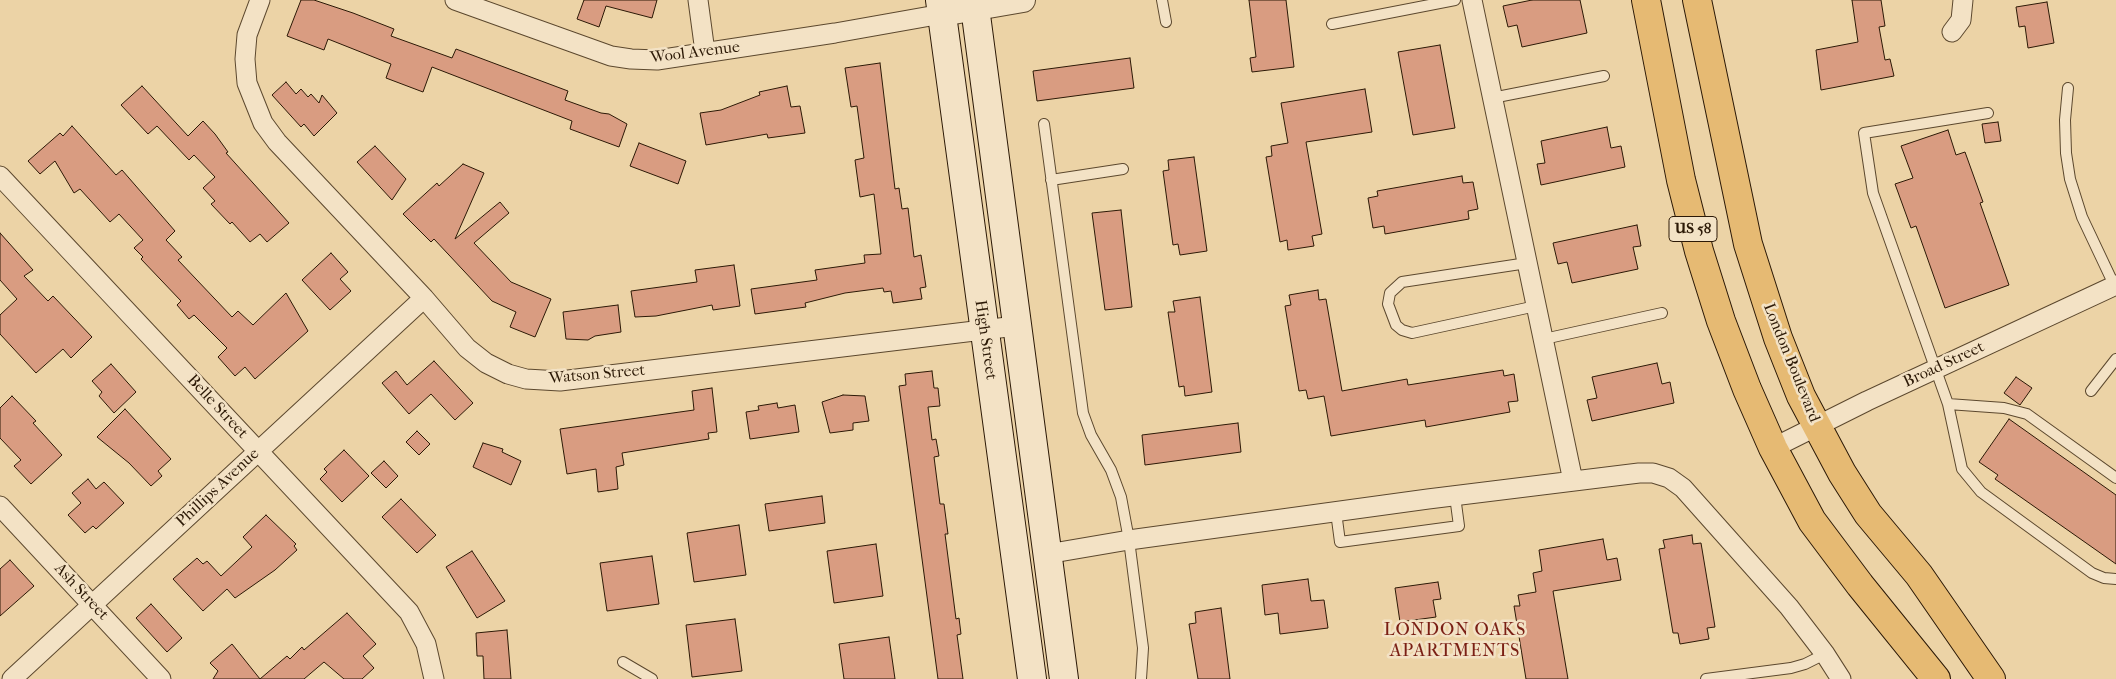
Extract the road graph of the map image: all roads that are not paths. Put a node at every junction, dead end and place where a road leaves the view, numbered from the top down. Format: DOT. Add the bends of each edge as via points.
graph roads {
  1 [pos="260,0"];
  2 [pos="455,0"];
  3 [pos="698,0"];
  4 [pos="1023,0"];
  5 [pos="1162,0"];
  6 [pos="1455,0"];
  7 [pos="1472,0"];
  8 [pos="1646,0"];
  9 [pos="1697,0"];
  10 [pos="1963,0"];
  11 [pos="974,4"];
  12 [pos="941,7"];
  13 [pos="1166,22"];
  14 [pos="1332,24"];
  15 [pos="1952,32"];
  16 [pos="705,52"];
  17 [pos="1604,76"];
  18 [pos="2068,88"];
  19 [pos="1492,98"];
  20 [pos="1988,112"];
  21 [pos="1044,124"];
  22 [pos="1123,169"];
  23 [pos="0,176"];
  24 [pos="1051,180"];
  25 [pos="1527,263"];
  26 [pos="2115,286"];
  27 [pos="424,298"];
  28 [pos="1536,306"];
  29 [pos="1662,313"];
  30 [pos="1016,326"];
  31 [pos="983,330"];
  32 [pos="1544,339"];
  33 [pos="2116,359"];
  34 [pos="1935,369"];
  35 [pos="2091,391"];
  36 [pos="1948,404"];
  37 [pos="1816,426"];
  38 [pos="1774,448"];
  39 [pos="259,451"];
  40 [pos="2116,478"];
  41 [pos="1573,481"];
  42 [pos="1455,496"];
  43 [pos="0,506"];
  44 [pos="1336,512"];
  45 [pos="1129,540"];
  46 [pos="1047,554"];
  47 [pos="2116,579"];
  48 [pos="92,605"];
  49 [pos="1825,654"];
  50 [pos="623,662"];
  51 [pos="12,679"];
  52 [pos="161,679"];
  53 [pos="434,679"];
  54 [pos="652,679"];
  55 [pos="1032,679"];
  56 [pos="1064,679"];
  57 [pos="1141,679"];
  58 [pos="1706,679"];
  59 [pos="1841,679"];
  60 [pos="1936,679"];
  61 [pos="1991,679"];
  1 -- 27 [label="street, Watson Street" via="247,35 245,58 247,82 263,123 277,142"];
  2 -- 16 [label="street, Wool Avenue" via="611,56 657,60"];
  3 -- 16 [label="street"];
  4 -- 11 [label="street"];
  5 -- 13 [label="lane"];
  6 -- 14 [label="lane"];
  7 -- 19 [label="street"];
  8 -- 38 [label="main road, US 58" via="1699,251 1724,329"];
  9 -- 37 [label="main road, London Boulevard" via="1748,244 1778,338"];
  10 -- 15 [label="street" via="1961,20"];
  11 -- 12 [label="street"];
  11 -- 30 [label="main road, High Street"];
  12 -- 16 [label="street, Wool Avenue" via="835,33"];
  12 -- 31 [label="main road, High Street"];
  17 -- 19 [label="lane"];
  18 -- 26 [label="lane" via="2065,120 2070,179 2082,217"];
  19 -- 25 [label="street"];
  20 -- 34 [label="lane" via="1864,133 1873,193"];
  21 -- 24 [label="lane"];
  22 -- 24 [label="lane"];
  23 -- 39 [label="street, Belle Street"];
  24 -- 45 [label="lane" via="1084,413 1121,498"];
  25 -- 28 [label="street"];
  25 -- 28 [label="lane" via="1402,282 1390,293 1388,304 1396,325 1412,333"];
  26 -- 34 [label="street, Broad Street"];
  27 -- 31 [label="street, Watson Street" via="467,348 486,363 508,374 550,382"];
  27 -- 39 [label="street, Phillips Avenue"];
  28 -- 32 [label="street"];
  29 -- 32 [label="lane"];
  30 -- 31 [label="street, Watson Street"];
  30 -- 46 [label="main road, High Street"];
  31 -- 55 [label="main road, High Street"];
  32 -- 41 [label="street"];
  33 -- 35 [label="lane"];
  34 -- 36 [label="lane"];
  34 -- 37 [label="street, Broad Street"];
  36 -- 40 [label="lane" via="2004,408 2027,414"];
  36 -- 47 [label="lane" via="1962,469 1981,492 2092,573"];
  37 -- 38 [label="street, Broad Street"];
  37 -- 61 [label="main road, London Boulevard" via="1868,514 1919,575"];
  38 -- 60 [label="main road, US 58" via="1812,521"];
  39 -- 48 [label="street, Phillips Avenue"];
  39 -- 53 [label="street, Belle Street" via="409,612 426,644"];
  41 -- 42 [label="street"];
  41 -- 49 [label="street" via="1639,472 1669,478 1683,488 1789,607"];
  42 -- 44 [label="street"];
  42 -- 44 [label="lane" via="1458,526 1350,541 1340,542"];
  43 -- 48 [label="street, Ash Street"];
  44 -- 45 [label="street"];
  45 -- 46 [label="street"];
  45 -- 57 [label="lane" via="1143,648"];
  46 -- 56 [label="main road, High Street"];
  48 -- 51 [label="street, Phillips Avenue"];
  48 -- 52 [label="street, Ash Street"];
  49 -- 58 [label="lane" via="1791,668"];
  49 -- 59 [label="street"];
  50 -- 54 [label="lane"];
}
